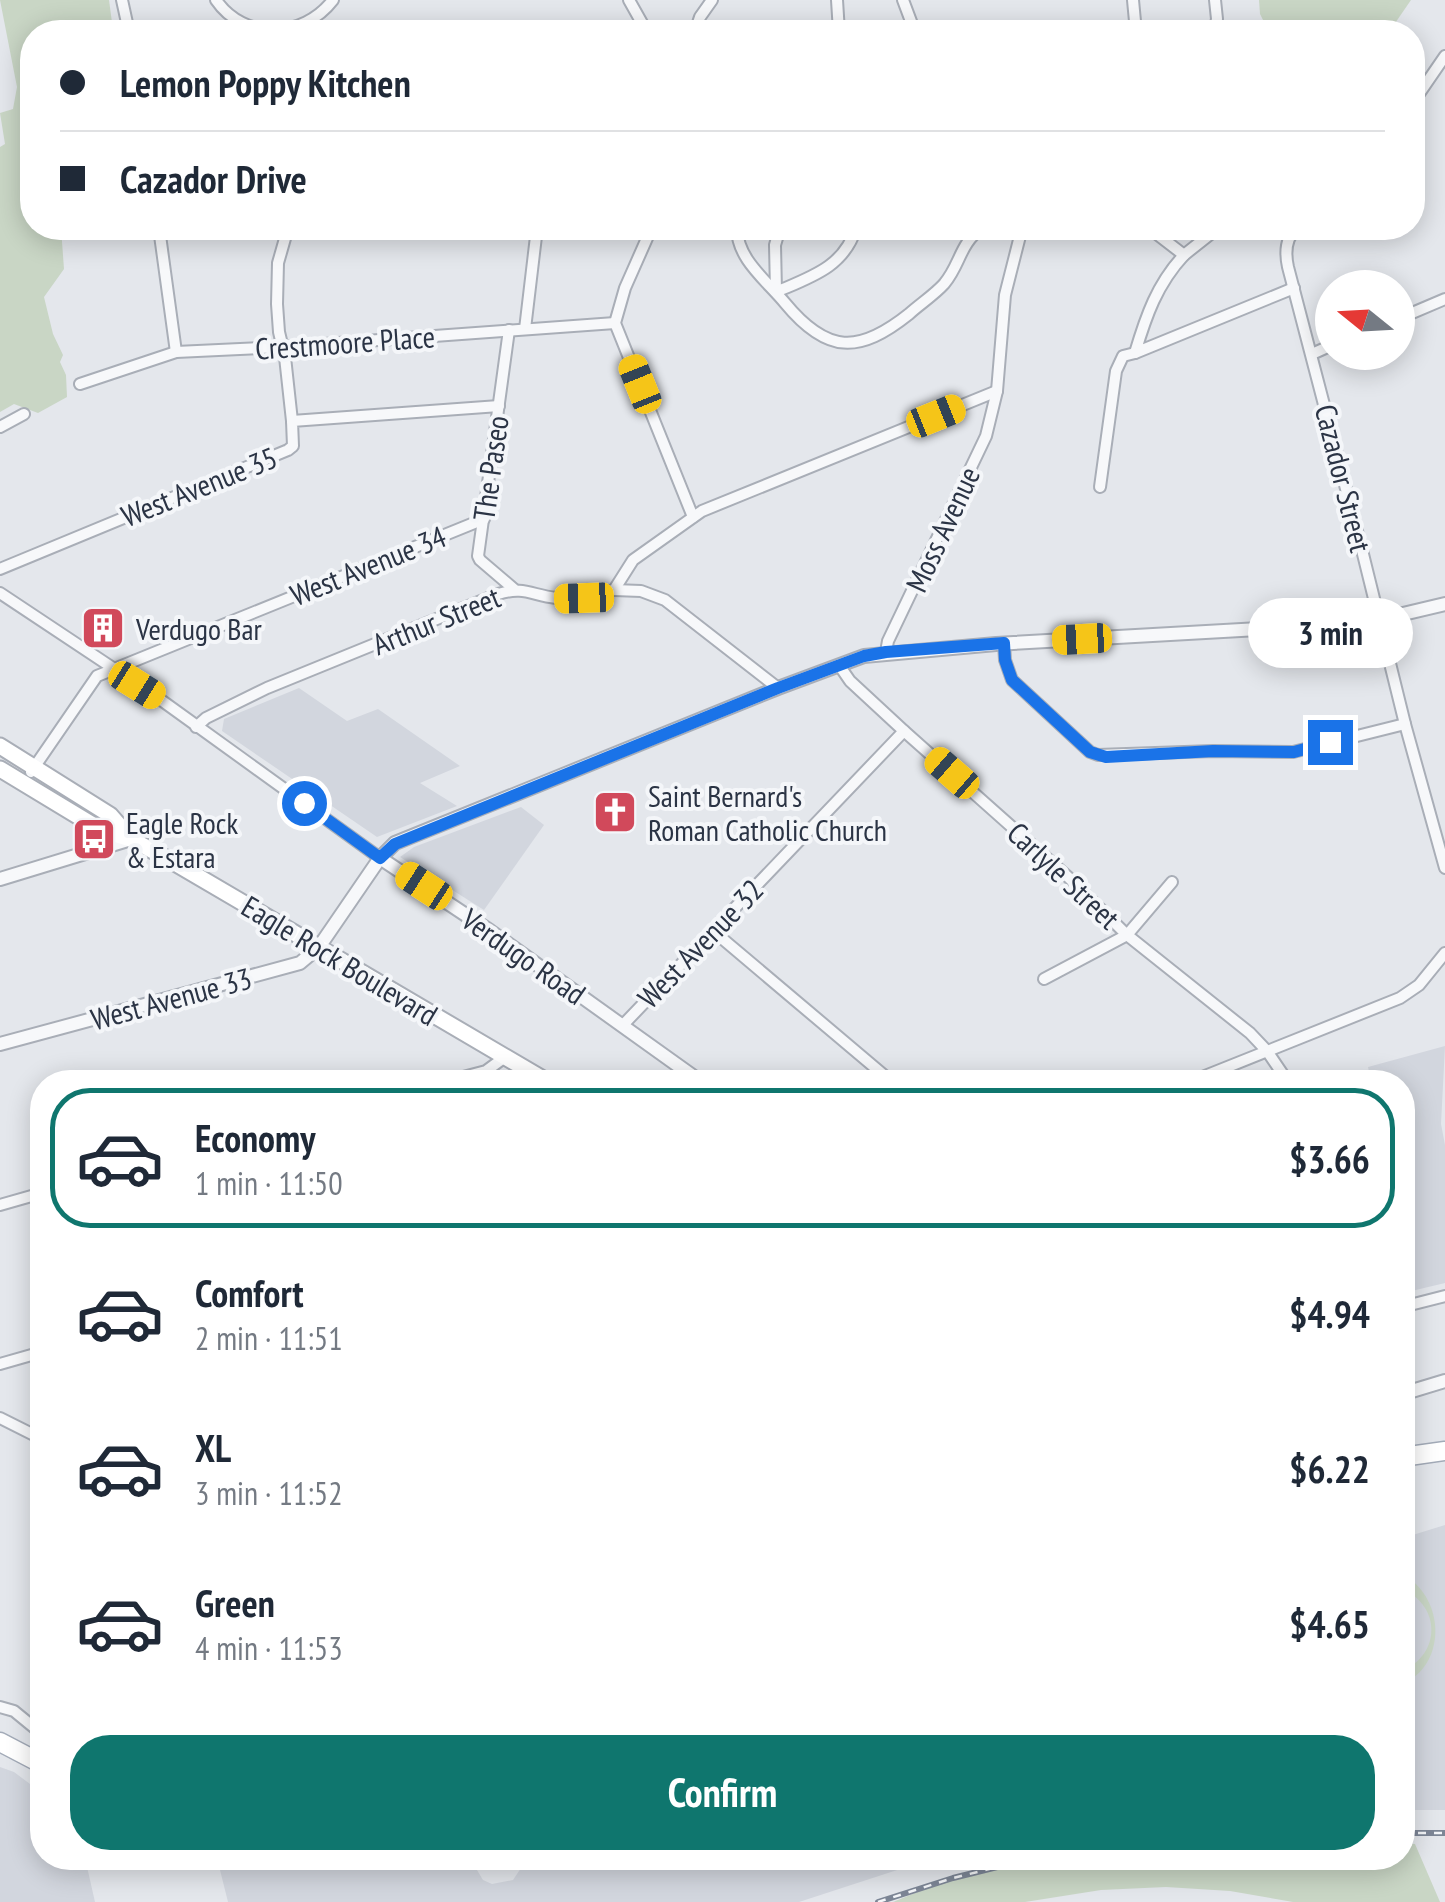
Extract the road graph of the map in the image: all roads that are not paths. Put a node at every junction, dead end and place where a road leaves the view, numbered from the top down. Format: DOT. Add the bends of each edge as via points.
graph roads {
  1 [pos="216,0"];
  2 [pos="331,3"];
  3 [pos="234,20"];
  4 [pos="312,20"];
  5 [pos="1445,56"];
  6 [pos="1425,85"];
  7 [pos="161,240"];
  8 [pos="284,240"];
  9 [pos="536,240"];
  10 [pos="646,240"];
  11 [pos="739,240"];
  12 [pos="777,240"];
  13 [pos="851,240"];
  14 [pos="967,240"];
  15 [pos="1019,240"];
  16 [pos="1165,240"];
  17 [pos="1202,240"];
  18 [pos="1289,240"];
  19 [pos="1184,254"];
  20 [pos="1294,288"];
  21 [pos="776,292"];
  22 [pos="1445,300"];
  23 [pos="1415,312"];
  24 [pos="616,323"];
  25 [pos="525,329"];
  26 [pos="509,330"];
  27 [pos="283,347"];
  28 [pos="176,352"];
  29 [pos="1135,353"];
  30 [pos="1315,353"];
  31 [pos="1312,354"];
  32 [pos="80,384"];
  33 [pos="996,391"];
  34 [pos="499,406"];
  35 [pos="24,414"];
  36 [pos="292,421"];
  37 [pos="0,428"];
  38 [pos="1100,487"];
  39 [pos="484,518"];
  40 [pos="693,518"];
  41 [pos="0,568"];
  42 [pos="514,589"];
  43 [pos="614,590"];
  44 [pos="0,592"];
  45 [pos="1445,604"];
  46 [pos="1379,621"];
  47 [pos="1004,643"];
  48 [pos="886,652"];
  49 [pos="839,665"];
  50 [pos="113,670"];
  51 [pos="778,688"];
  52 [pos="1405,724"];
  53 [pos="196,726"];
  54 [pos="904,731"];
  55 [pos="0,746"];
  56 [pos="34,768"];
  57 [pos="0,769"];
  58 [pos="23,784"];
  59 [pos="131,839"];
  60 [pos="380,858"];
  61 [pos="1445,868"];
  62 [pos="0,879"];
  63 [pos="1172,882"];
  64 [pos="712,930"];
  65 [pos="1127,935"];
  66 [pos="319,947"];
  67 [pos="1445,953"];
  68 [pos="1044,979"];
  69 [pos="622,1026"];
  70 [pos="0,1044"];
  71 [pos="1267,1052"];
  72 [pos="505,1057"];
  73 [pos="487,1070"];
  74 [pos="527,1070"];
  75 [pos="683,1070"];
  76 [pos="878,1070"];
  77 [pos="1221,1070"];
  78 [pos="1280,1070"];
  79 [pos="30,1196"];
  80 [pos="0,1205"];
  81 [pos="1445,1296"];
  82 [pos="1415,1304"];
  83 [pos="30,1355"];
  84 [pos="0,1364"];
  85 [pos="1445,1381"];
  86 [pos="1415,1390"];
  87 [pos="0,1418"];
  88 [pos="30,1433"];
  89 [pos="1445,1451"];
  90 [pos="1415,1456"];
  91 [pos="3,1707"];
  92 [pos="30,1726"];
  93 [pos="0,1742"];
  94 [pos="30,1758"];
  1 -- 3 [label="street"];
  2 -- 4 [label="street"];
  5 -- 6 [label="street"];
  7 -- 28 [label="street"];
  8 -- 27 [label="street" via="277,280"];
  9 -- 25 [label="street"];
  10 -- 24 [label="street"];
  11 -- 21 [label="street" via="741,253"];
  12 -- 21 [label="street"];
  13 -- 21 [label="street" via="834,265"];
  14 -- 21 [label="street" via="937,291 864,341 816,334"];
  15 -- 33 [label="street, Moss Avenue"];
  16 -- 19 [label="street"];
  17 -- 19 [label="street"];
  18 -- 20 [label="street, Cazador Street"];
  19 -- 29 [label="street" via="1155,294"];
  20 -- 29 [label="street"];
  20 -- 31 [label="street, Cazador Street"];
  22 -- 23 [label="street"];
  24 -- 25 [label="street, Crestmoore Place"];
  24 -- 40 [label="street"];
  25 -- 26 [label="street, Crestmoore Place"];
  26 -- 27 [label="street, Crestmoore Place"];
  26 -- 34 [label="street, The Paseo"];
  27 -- 28 [label="street, Crestmoore Place"];
  27 -- 36 [label="street"];
  28 -- 32 [label="street, Crestmoore Place"];
  29 -- 38 [label="street" via="1123,356 1116,371"];
  30 -- 31 [label="street"];
  31 -- 46 [label="street, Cazador Street"];
  33 -- 40 [label="street"];
  33 -- 48 [label="street, Moss Avenue" via="986,436"];
  34 -- 36 [label="street, West Avenue 35"];
  34 -- 39 [label="street, The Paseo"];
  35 -- 37 [label="street"];
  36 -- 41 [label="street, West Avenue 35" via="288,450"];
  39 -- 42 [label="street, The Paseo" via="478,556"];
  39 -- 50 [label="street, West Avenue 34"];
  40 -- 43 [label="street" via="633,560"];
  42 -- 43 [label="street, Arthur Street" via="558,598"];
  42 -- 53 [label="street, Arthur Street" via="267,688"];
  43 -- 51 [label="street" via="664,600"];
  44 -- 50 [label="street, Verdugo Road"];
  45 -- 46 [label="street, West Avenue 33"];
  46 -- 47 [label="street, West Avenue 33"];
  46 -- 52 [label="street, Cazador Street"];
  47 -- 48 [label="street, West Avenue 33"];
  47 -- 52 [label="street" via="1012,680 1090,752 1106,757 1294,752"];
  48 -- 49 [label="street, West Avenue 33"];
  49 -- 51 [label="street, West Avenue 33"];
  49 -- 54 [label="street, Carlyle Street"];
  50 -- 53 [label="street, Verdugo Road"];
  50 -- 56 [label="street, West Avenue 34" via="96,676"];
  51 -- 60 [label="street, West Avenue 33" via="395,844"];
  52 -- 61 [label="street, Cazador Street"];
  53 -- 60 [label="street, Verdugo Road"];
  54 -- 64 [label="street, West Avenue 32"];
  54 -- 65 [label="street, Carlyle Street"];
  55 -- 56 [label="main road, Eagle Rock Boulevard"];
  56 -- 58 [label="street, West Avenue 34"];
  56 -- 59 [label="main road, Eagle Rock Boulevard" via="110,815"];
  57 -- 58 [label="main road, Eagle Rock Boulevard"];
  58 -- 59 [label="main road, Eagle Rock Boulevard" via="101,830"];
  59 -- 62 [label="street"];
  59 -- 66 [label="main road, Eagle Rock Boulevard"];
  60 -- 66 [label="street, West Avenue 33"];
  60 -- 69 [label="street, Verdugo Road"];
  63 -- 65 [label="street"];
  64 -- 69 [label="street, West Avenue 32"];
  64 -- 76 [label="street"];
  65 -- 68 [label="street"];
  65 -- 71 [label="street, Carlyle Street"];
  66 -- 70 [label="street, West Avenue 33" via="300,964"];
  66 -- 72 [label="main road, Eagle Rock Boulevard"];
  67 -- 71 [label="street" via="1400,998"];
  69 -- 75 [label="street, Verdugo Road"];
  71 -- 77 [label="street"];
  71 -- 78 [label="street, Carlyle Street"];
  72 -- 73 [label="street"];
  72 -- 74 [label="main road, Eagle Rock Boulevard"];
  79 -- 80 [label="street"];
  81 -- 82 [label="street"];
  83 -- 84 [label="street"];
  85 -- 86 [label="street"];
  87 -- 88 [label="street"];
  89 -- 90 [label="main road"];
  91 -- 92 [label="street"];
  93 -- 94 [label="main road"];
}
